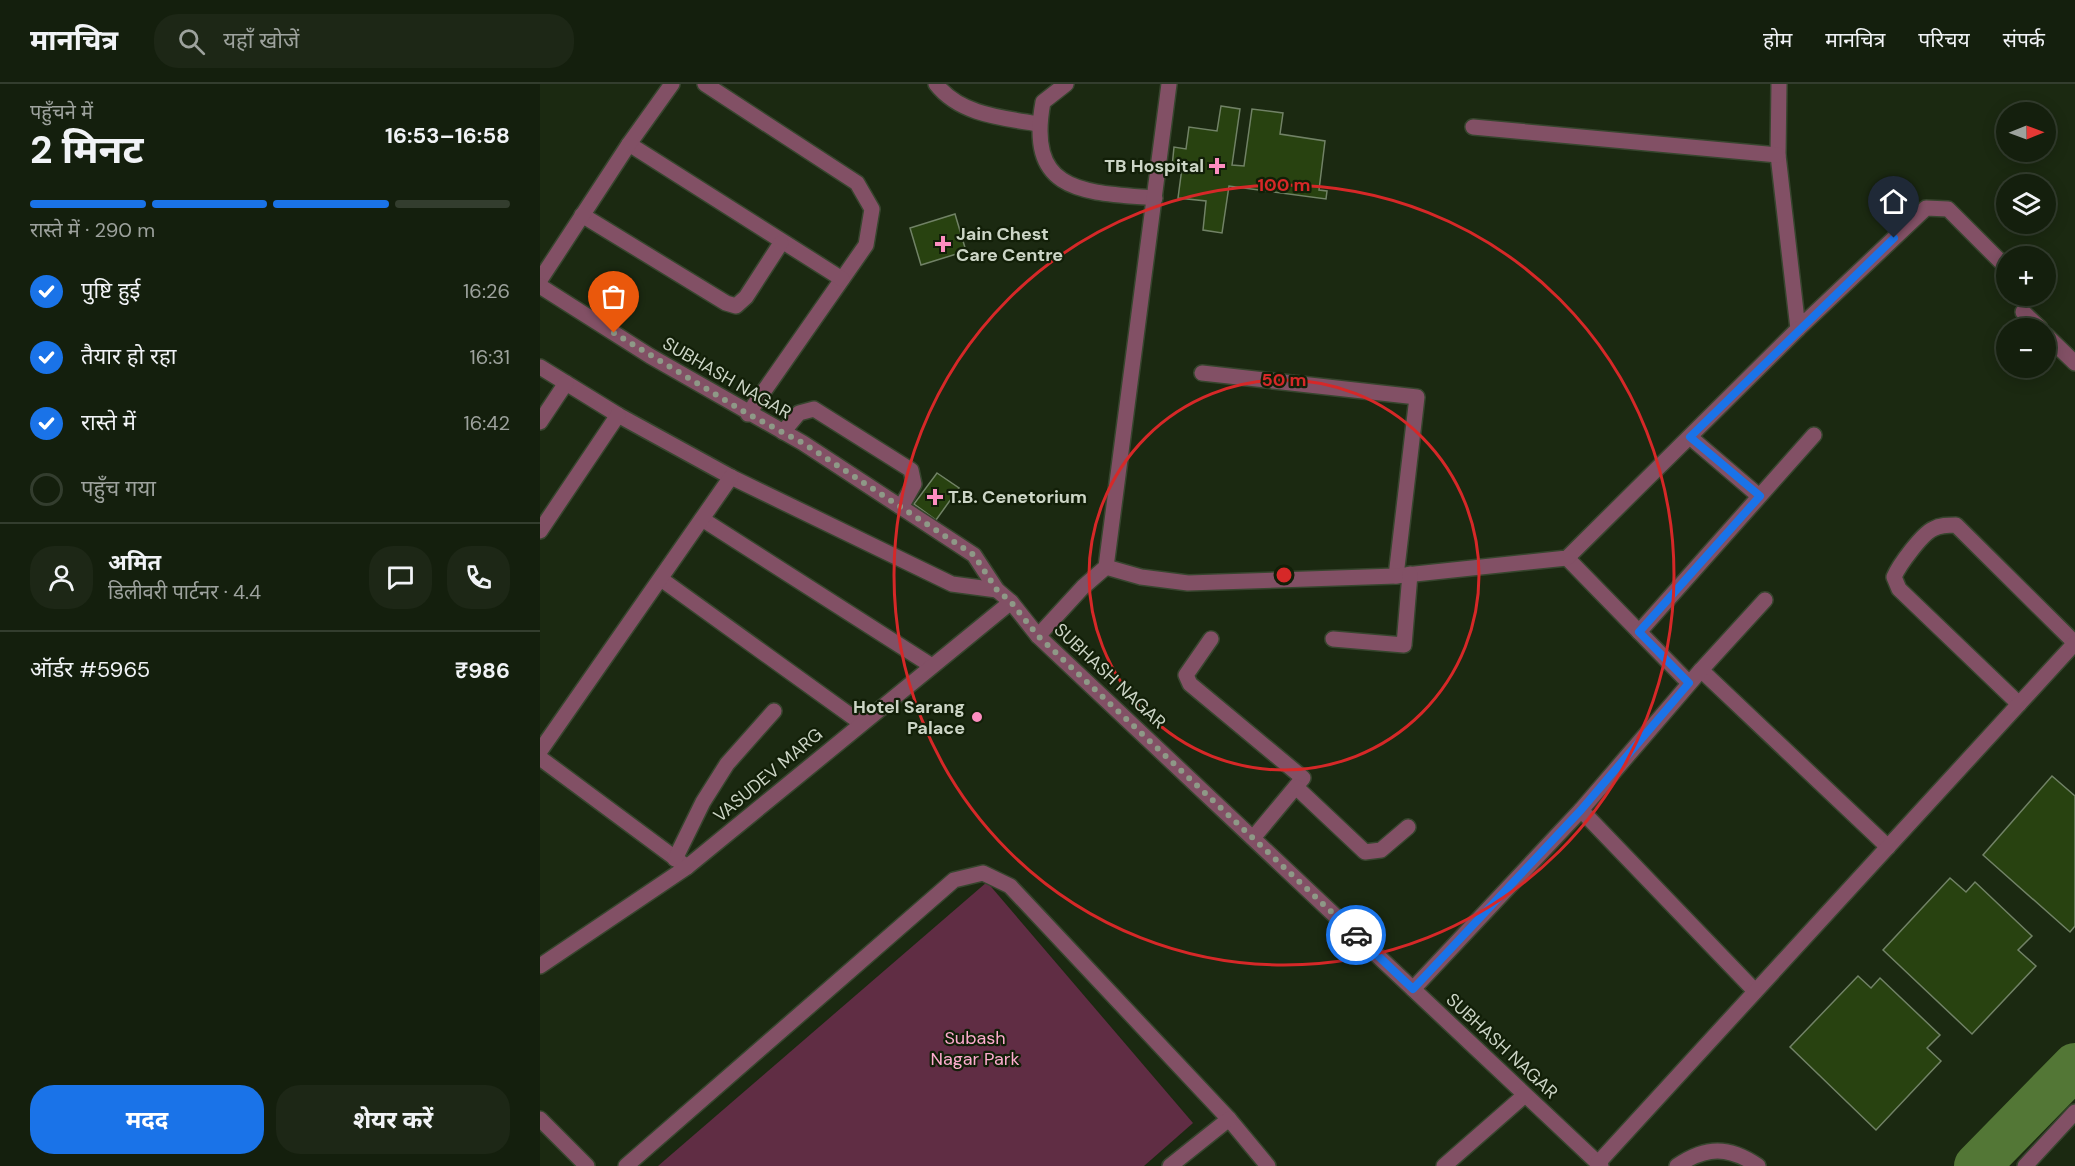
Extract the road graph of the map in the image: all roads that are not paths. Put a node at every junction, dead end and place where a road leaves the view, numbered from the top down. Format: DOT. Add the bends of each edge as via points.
graph roads {
  1 [pos="672,84"];
  2 [pos="705,84"];
  3 [pos="936,84"];
  4 [pos="1066,84"];
  5 [pos="1169,84"];
  6 [pos="1779,84"];
  7 [pos="1039,124"];
  8 [pos="1473,128"];
  9 [pos="629,144"];
  10 [pos="1778,155"];
  11 [pos="1155,198"];
  12 [pos="582,215"];
  13 [pos="781,243"];
  14 [pos="1996,256"];
  15 [pos="842,279"];
  16 [pos="540,280"];
  17 [pos="540,286"];
  18 [pos="2023,312"];
  19 [pos="2029,318"];
  20 [pos="1798,329"];
  21 [pos="2056,344"];
  22 [pos="2075,363"];
  23 [pos="540,367"];
  24 [pos="1202,373"];
  25 [pos="566,383"];
  26 [pos="748,414"];
  27 [pos="618,415"];
  28 [pos="540,422"];
  29 [pos="783,432"];
  30 [pos="1814,435"];
  31 [pos="1690,437"];
  32 [pos="731,477"];
  33 [pos="1760,496"];
  34 [pos="901,507"];
  35 [pos="702,519"];
  36 [pos="540,531"];
  37 [pos="1567,558"];
  38 [pos="1106,567"];
  39 [pos="1403,575"];
  40 [pos="661,579"];
  41 [pos="997,590"];
  42 [pos="1765,600"];
  43 [pos="1011,602"];
  44 [pos="1639,632"];
  45 [pos="1038,636"];
  46 [pos="1211,639"];
  47 [pos="1333,639"];
  48 [pos="2075,643"];
  49 [pos="932,666"];
  50 [pos="1701,670"];
  51 [pos="1689,683"];
  52 [pos="2019,704"];
  53 [pos="774,711"];
  54 [pos="861,723"];
  55 [pos="540,751"];
  56 [pos="540,758"];
  57 [pos="1296,787"];
  58 [pos="1581,810"];
  59 [pos="1408,827"];
  60 [pos="1253,838"];
  61 [pos="1888,846"];
  62 [pos="681,863"];
  63 [pos="540,966"];
  64 [pos="1413,989"];
  65 [pos="1755,991"];
  66 [pos="1525,1095"];
  67 [pos="2075,1112"];
  68 [pos="540,1119"];
  69 [pos="1229,1119"];
  70 [pos="1600,1165"];
  71 [pos="587,1166"];
  72 [pos="626,1166"];
  73 [pos="1170,1166"];
  74 [pos="1268,1166"];
  75 [pos="1444,1166"];
  76 [pos="1677,1166"];
  77 [pos="1758,1166"];
  78 [pos="2025,1166"];
  1 -- 9 [label="street"];
  2 -- 15 [label="street" via="857,183 872,209 866,245"];
  3 -- 7 [label="street" via="953,101 983,114"];
  4 -- 7 [label="street" via="1042,102"];
  5 -- 11 [label="street"];
  6 -- 10 [label="street"];
  7 -- 11 [label="street" via="1043,161 1066,183 1099,193"];
  8 -- 10 [label="street"];
  9 -- 12 [label="street"];
  9 -- 13 [label="street"];
  10 -- 20 [label="street"];
  11 -- 38 [label="street"];
  12 -- 13 [label="street" via="736,306"];
  12 -- 16 [label="street"];
  13 -- 15 [label="street"];
  14 -- 20 [label="street" via="1948,209 1926,208"];
  15 -- 26 [label="street"];
  17 -- 26 [label="street, SUBHASH NAGAR"];
  18 -- 19 [label="street"];
  20 -- 31 [label="street"];
  21 -- 22 [label="street"];
  23 -- 25 [label="street"];
  24 -- 39 [label="street" via="1417,397"];
  25 -- 27 [label="street"];
  25 -- 28 [label="street"];
  26 -- 29 [label="street, SUBHASH NAGAR"];
  27 -- 32 [label="street"];
  27 -- 36 [label="street"];
  29 -- 34 [label="street, SUBHASH NAGAR"];
  29 -- 34 [label="street" via="799,413 814,409 911,470 914,484"];
  30 -- 33 [label="street"];
  31 -- 33 [label="street"];
  31 -- 37 [label="street"];
  32 -- 35 [label="street"];
  32 -- 41 [label="street" via="952,584"];
  33 -- 44 [label="street"];
  34 -- 41 [label="street, SUBHASH NAGAR" via="974,555"];
  35 -- 40 [label="street"];
  35 -- 49 [label="street"];
  37 -- 39 [label="street"];
  37 -- 44 [label="street"];
  38 -- 39 [label="street" via="1141,577 1188,583"];
  38 -- 45 [label="street"];
  39 -- 47 [label="street" via="1404,645"];
  40 -- 54 [label="street"];
  40 -- 55 [label="street"];
  41 -- 43 [label="street, SUBHASH NAGAR"];
  42 -- 50 [label="street"];
  43 -- 45 [label="street, SUBHASH NAGAR"];
  43 -- 49 [label="street, VASUDEV MARG"];
  44 -- 51 [label="street"];
  45 -- 60 [label="street, SUBHASH NAGAR"];
  46 -- 57 [label="street" via="1186,675 1190,684 1303,778"];
  48 -- 52 [label="street"];
  48 -- 52 [label="street" via="1956,525 1931,529 1898,568 1894,577 1899,589"];
  49 -- 54 [label="street, VASUDEV MARG"];
  50 -- 51 [label="street"];
  50 -- 61 [label="street"];
  51 -- 58 [label="street"];
  52 -- 61 [label="street"];
  53 -- 62 [label="street" via="726,764 703,802"];
  54 -- 62 [label="street, VASUDEV MARG"];
  56 -- 62 [label="street"];
  57 -- 59 [label="street" via="1365,852 1381,850"];
  57 -- 60 [label="street"];
  58 -- 64 [label="street"];
  58 -- 65 [label="street"];
  60 -- 64 [label="street, SUBHASH NAGAR"];
  61 -- 65 [label="street"];
  62 -- 63 [label="street, VASUDEV MARG"];
  64 -- 66 [label="street, SUBHASH NAGAR"];
  65 -- 70 [label="street"];
  66 -- 70 [label="street, SUBHASH NAGAR"];
  66 -- 75 [label="street"];
  67 -- 78 [label="street"];
  68 -- 71 [label="street"];
  69 -- 72 [label="street" via="1010,886 982,873 954,880"];
  69 -- 73 [label="street"];
  69 -- 74 [label="street"];
  76 -- 77 [label="street" via="1708,1150 1731,1153"];
}
